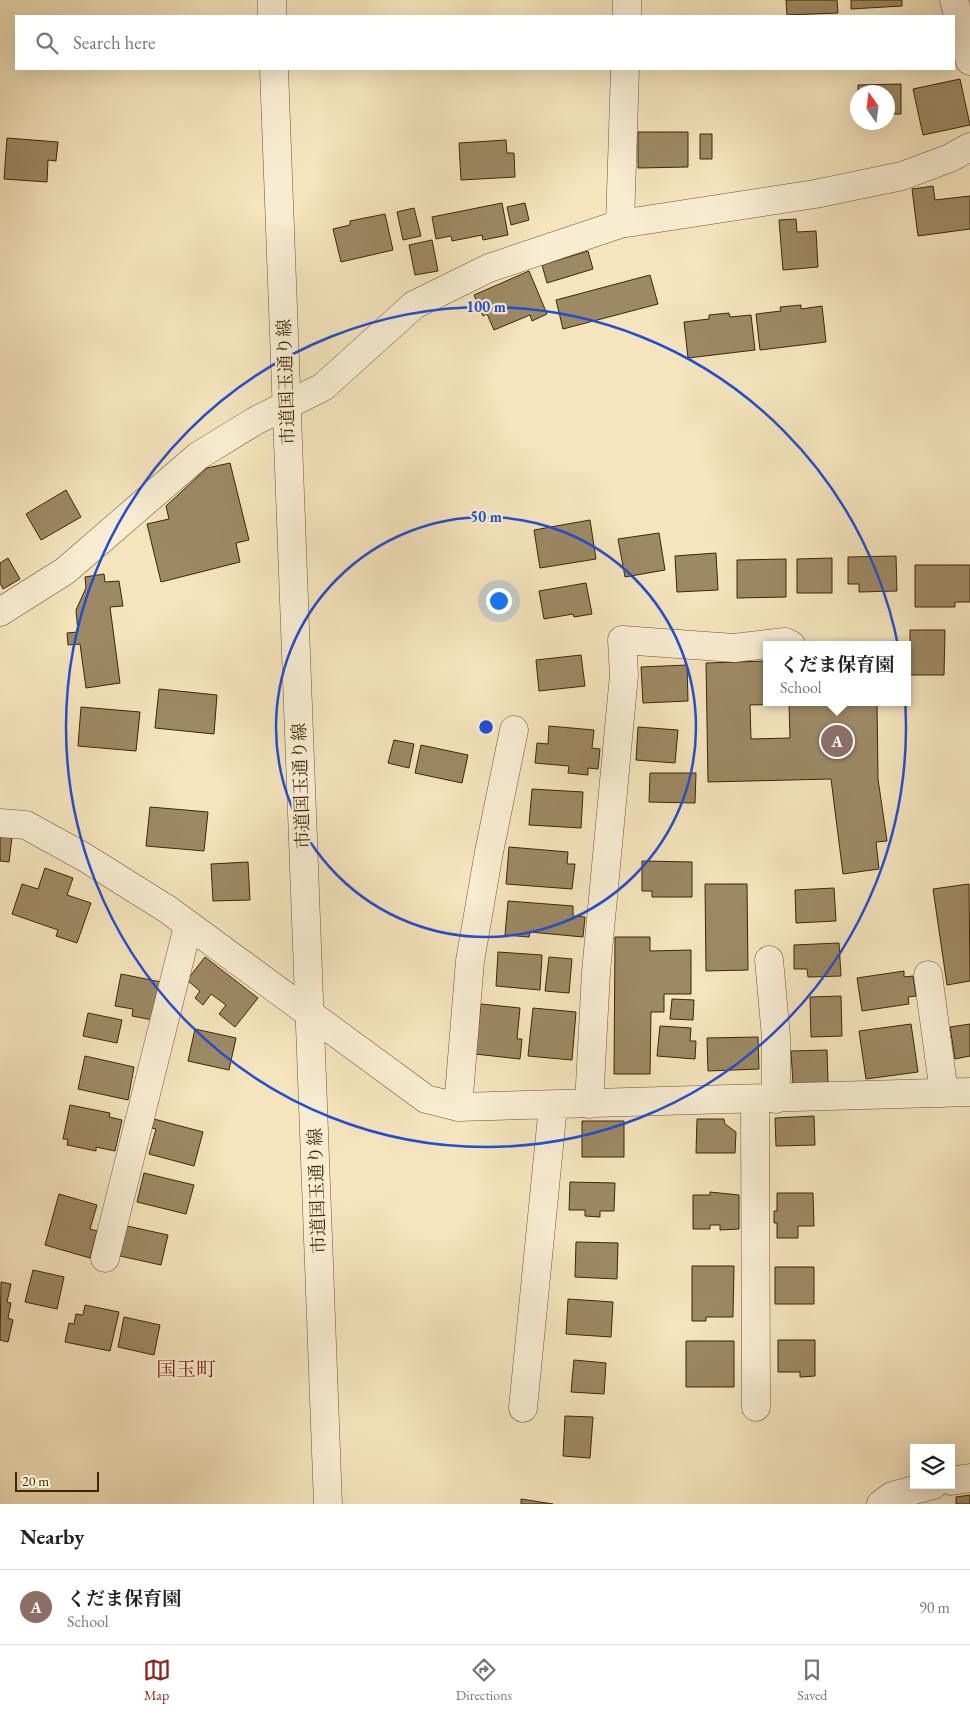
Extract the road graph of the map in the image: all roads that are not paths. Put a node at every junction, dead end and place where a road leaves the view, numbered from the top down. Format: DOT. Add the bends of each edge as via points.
graph roads {
  1 [pos="272,0"];
  2 [pos="628,0"];
  3 [pos="954,0"];
  4 [pos="272,15"];
  5 [pos="627,15"];
  6 [pos="970,61"];
  7 [pos="274,70"];
  8 [pos="625,70"];
  9 [pos="970,148"];
  10 [pos="620,224"];
  11 [pos="287,405"];
  12 [pos="0,612"];
  13 [pos="763,645"];
  14 [pos="514,730"];
  15 [pos="0,823"];
  16 [pos="188,926"];
  17 [pos="770,960"];
  18 [pos="928,975"];
  19 [pos="310,1014"];
  20 [pos="957,1093"];
  21 [pos="765,1099"];
  22 [pos="589,1104"];
  23 [pos="553,1106"];
  24 [pos="458,1108"];
  25 [pos="105,1258"];
  26 [pos="756,1407"];
  27 [pos="523,1408"];
  28 [pos="970,1478"];
  29 [pos="955,1480"];
  30 [pos="918,1489"];
  31 [pos="328,1504"];
  32 [pos="881,1504"];
  1 -- 4 [label="street"];
  2 -- 5 [label="street"];
  3 -- 6 [label="street"];
  7 -- 11 [label="street, 市道国玉通り線"];
  8 -- 10 [label="street"];
  9 -- 10 [label="street" via="902,176 816,194"];
  10 -- 11 [label="street" via="489,268 414,305 323,387"];
  11 -- 12 [label="street" via="198,456 65,571"];
  11 -- 19 [label="street, 市道国玉通り線"];
  13 -- 22 [label="street" via="734,648 622,640 624,674 596,972"];
  14 -- 24 [label="street" via="470,961"];
  15 -- 16 [label="street" via="26,825 68,848"];
  16 -- 19 [label="street"];
  16 -- 25 [label="street"];
  17 -- 21 [label="street" via="776,1037"];
  18 -- 20 [label="street"];
  19 -- 24 [label="street" via="426,1099"];
  19 -- 31 [label="street, 市道国玉通り線"];
  20 -- 21 [label="street"];
  21 -- 22 [label="street"];
  21 -- 26 [label="street"];
  22 -- 23 [label="street"];
  23 -- 24 [label="street"];
  23 -- 27 [label="street"];
  28 -- 29 [label="street"];
  30 -- 32 [label="street" via="892,1496"];
}
